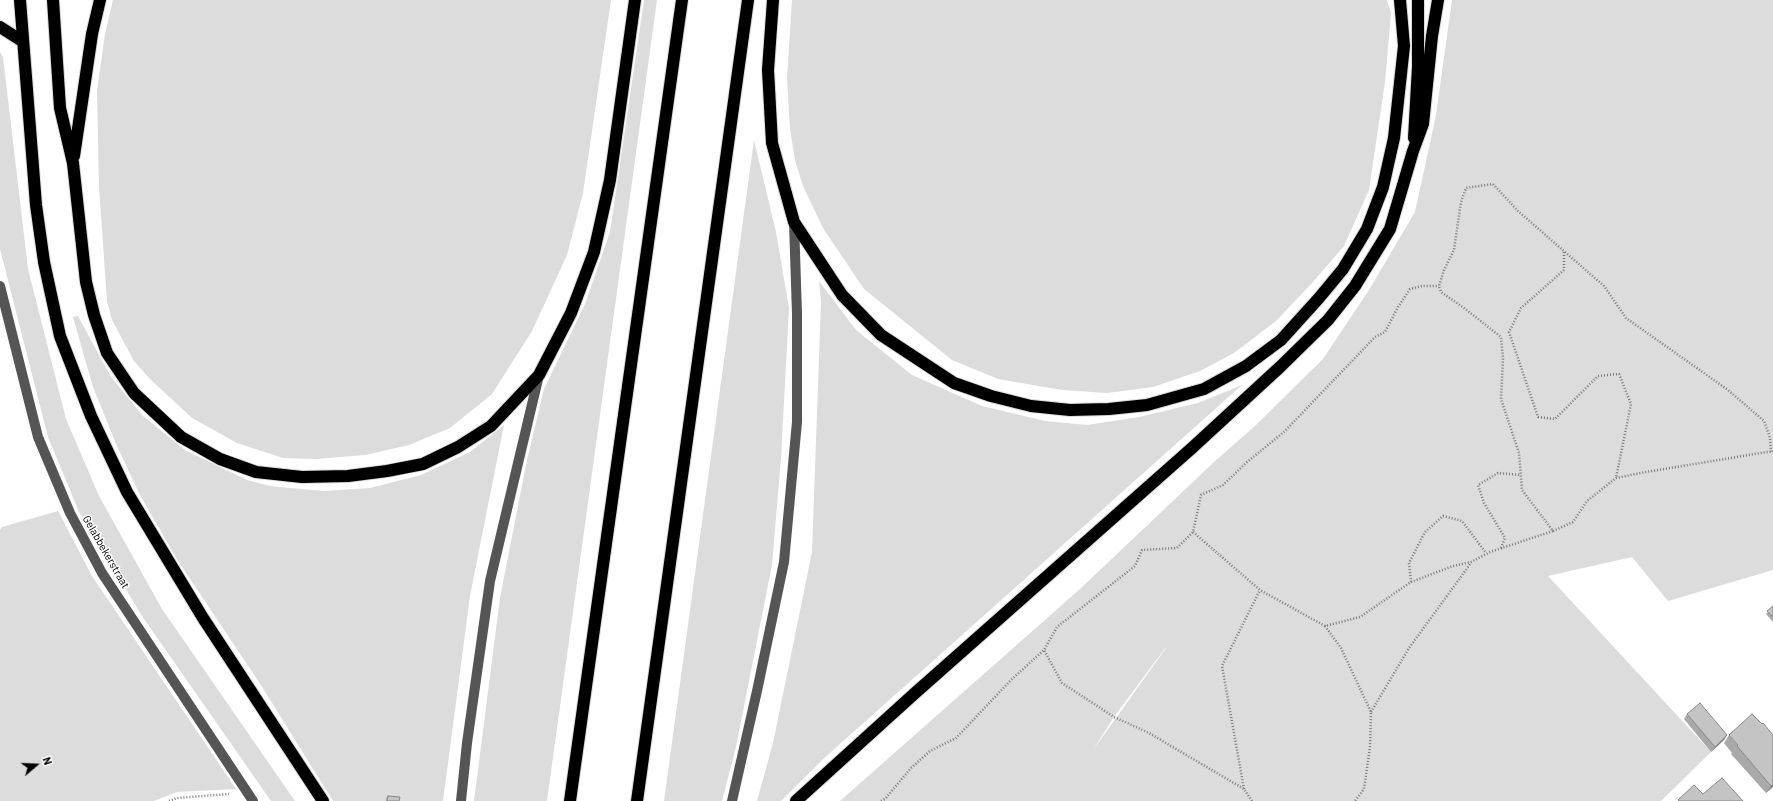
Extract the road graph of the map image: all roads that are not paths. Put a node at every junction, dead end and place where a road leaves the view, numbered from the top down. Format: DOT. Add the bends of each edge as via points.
graph roads {
  1 [pos="20,0"];
  2 [pos="53,0"];
  3 [pos="100,0"];
  4 [pos="635,0"];
  5 [pos="682,0"];
  6 [pos="748,0"];
  7 [pos="773,0"];
  8 [pos="1400,0"];
  9 [pos="1418,0"];
  10 [pos="1438,0"];
  11 [pos="0,27"];
  12 [pos="22,41"];
  13 [pos="1413,151"];
  14 [pos="73,163"];
  15 [pos="794,222"];
  16 [pos="0,286"];
  17 [pos="538,375"];
  18 [pos="253,801"];
  19 [pos="323,801"];
  20 [pos="461,801"];
  21 [pos="570,801"];
  22 [pos="636,801"];
  23 [pos="732,801"];
  24 [pos="796,801"];
  1 -- 12 [label="highway"];
  2 -- 14 [label="highway" via="60,108"];
  3 -- 14 [label="highway" via="92,34"];
  4 -- 17 [label="highway" via="610,180 594,252 571,313"];
  5 -- 21 [label="highway"];
  6 -- 22 [label="highway"];
  7 -- 15 [label="highway" via="768,70 772,143"];
  8 -- 15 [label="highway" via="1404,46 1394,138 1383,186 1367,229 1343,269 1281,340 1246,366 1204,389 1147,406 1109,410 1070,410 1031,406 954,383 881,335 842,295"];
  9 -- 13 [label="highway" via="1418,67"];
  10 -- 13 [label="highway" via="1423,124"];
  11 -- 12 [label="highway"];
  12 -- 19 [label="highway" via="36,205 44,262 60,336 91,416 131,498 203,618"];
  13 -- 24 [label="highway" via="1390,229 1355,286 1328,320 1192,448"];
  14 -- 17 [label="highway" via="86,282 107,353 134,393 181,437 220,459 256,472 302,477 387,472 423,464 458,447 491,426"];
  15 -- 23 [label="street" via="798,314 796,422 784,562"];
  16 -- 18 [label="street, Gelabbekerstraat" via="38,437 70,513 102,573"];
  17 -- 20 [label="street" via="490,581"];
}
